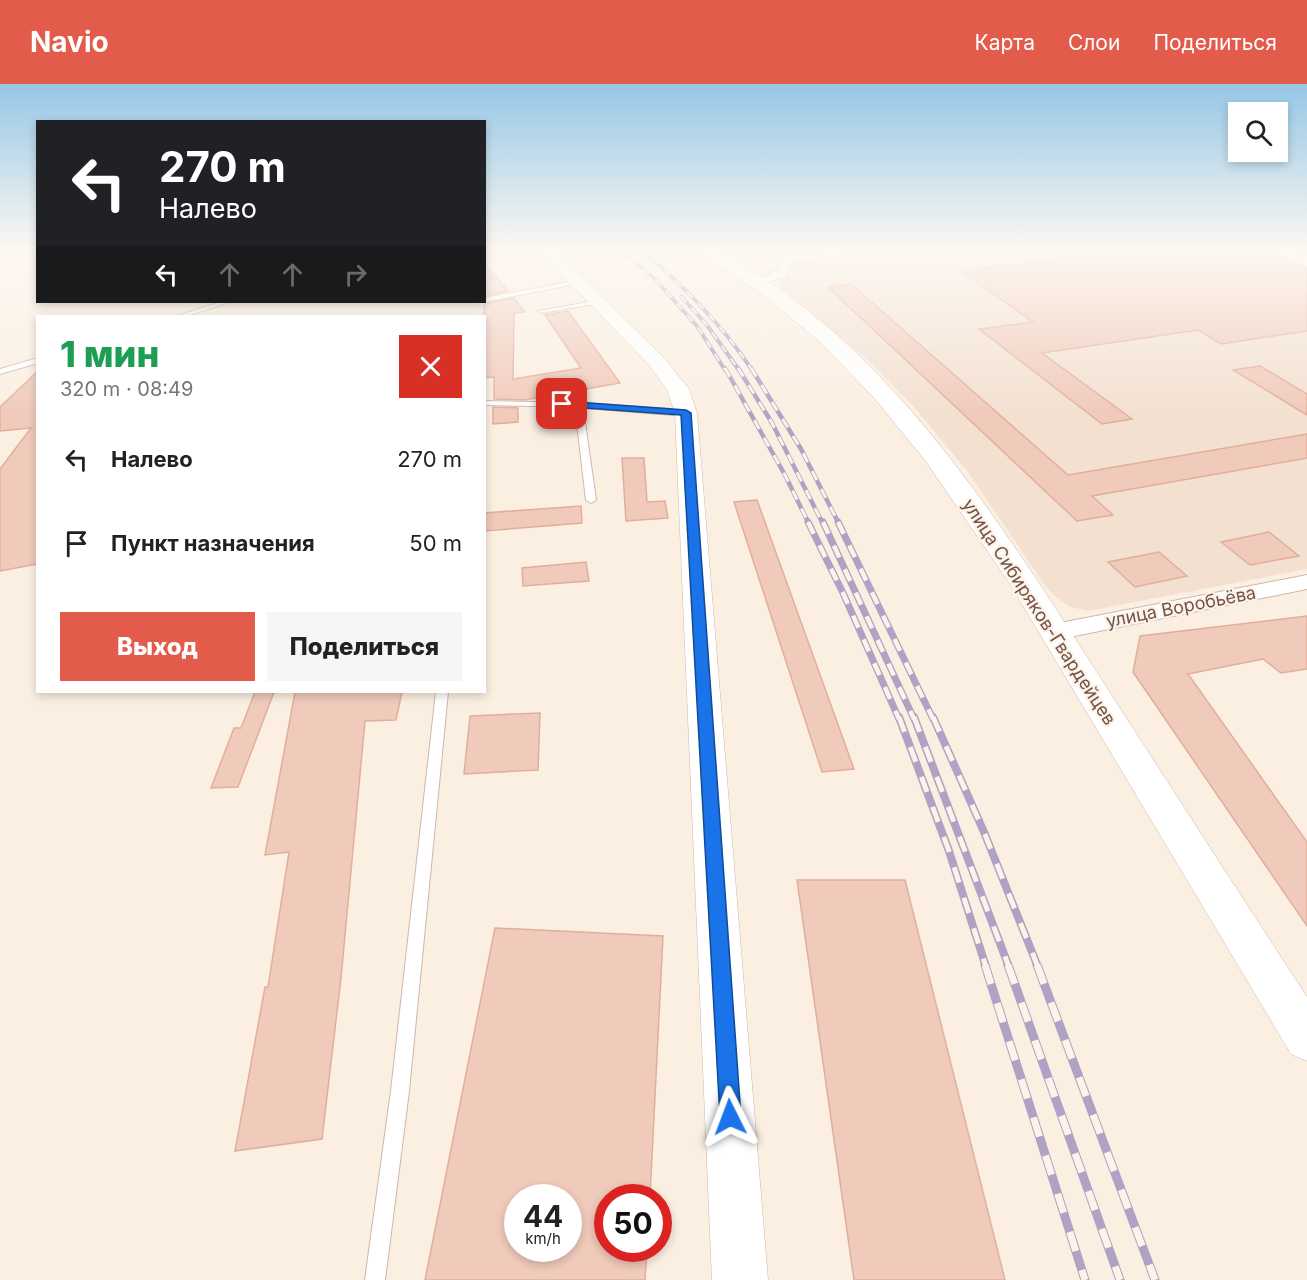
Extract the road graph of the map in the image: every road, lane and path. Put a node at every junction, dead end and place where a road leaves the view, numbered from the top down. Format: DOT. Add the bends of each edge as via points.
graph roads {
  1 [pos="221,304"];
  2 [pos="560,304"];
  3 [pos="601,304"];
  4 [pos="785,304"];
  5 [pos="542,311"];
  6 [pos="184,315"];
  7 [pos="36,361"];
  8 [pos="0,372"];
  9 [pos="486,403"];
  10 [pos="579,405"];
  11 [pos="686,413"];
  12 [pos="591,500"];
  13 [pos="1307,582"];
  14 [pos="1055,632"];
  15 [pos="442,693"];
  16 [pos="1307,1038"];
  17 [pos="375,1280"];
  18 [pos="740,1280"];
  1 -- 6 [label="lane"];
  2 -- 5 [label="lane"];
  3 -- 11 [label="street" via="678,389"];
  4 -- 14 [label="street, улица Сибиряков-Гвардейцев" via="853,362 896,408 951,476"];
  7 -- 8 [label="lane"];
  9 -- 10 [label="lane"];
  10 -- 11 [label="lane"];
  10 -- 12 [label="lane"];
  11 -- 18 [label="street"];
  13 -- 14 [label="street, улица Воробьёва"];
  14 -- 16 [label="street, улица Сибиряков-Гвардейцев"];
  15 -- 17 [label="lane" via="400,1091"];
}
